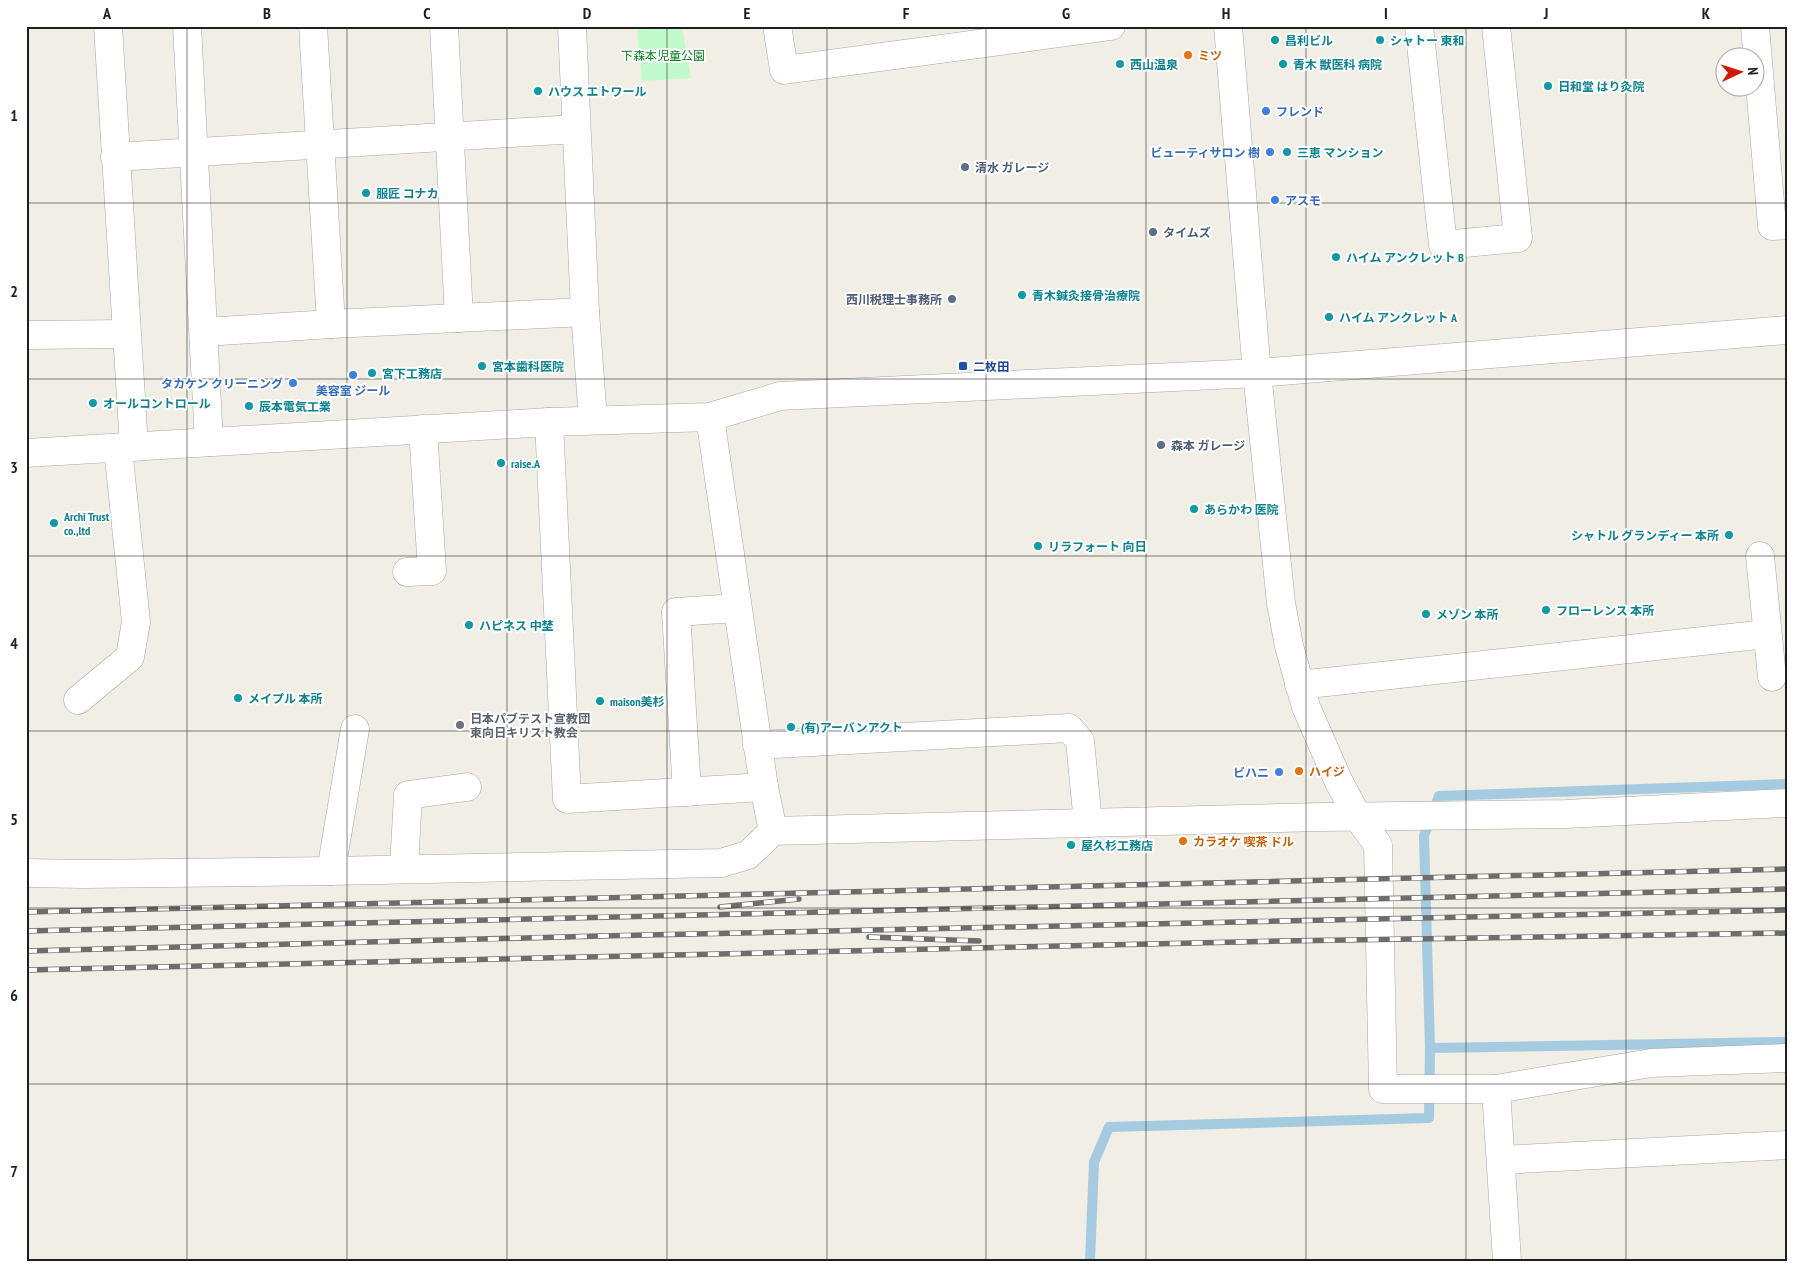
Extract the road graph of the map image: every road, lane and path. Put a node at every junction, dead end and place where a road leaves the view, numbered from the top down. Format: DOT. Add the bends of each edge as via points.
graph roads {
  1 [pos="108,26"];
  2 [pos="187,26"];
  3 [pos="313,26"];
  4 [pos="444,26"];
  5 [pos="572,26"];
  6 [pos="779,26"];
  7 [pos="1111,26"];
  8 [pos="1228,26"];
  9 [pos="1419,26"];
  10 [pos="1496,26"];
  11 [pos="1759,27"];
  12 [pos="576,129"];
  13 [pos="449,137"];
  14 [pos="319,144"];
  15 [pos="193,151"];
  16 [pos="115,156"];
  17 [pos="1787,225"];
  18 [pos="585,312"];
  19 [pos="459,318"];
  20 [pos="331,324"];
  21 [pos="1787,330"];
  22 [pos="204,332"];
  23 [pos="126,334"];
  24 [pos="26,335"];
  25 [pos="1257,373"];
  26 [pos="710,416"];
  27 [pos="594,420"];
  28 [pos="549,422"];
  29 [pos="423,429"];
  30 [pos="209,442"];
  31 [pos="126,447"];
  32 [pos="26,453"];
  33 [pos="1760,556"];
  34 [pos="407,572"];
  35 [pos="737,608"];
  36 [pos="1767,634"];
  37 [pos="1772,677"];
  38 [pos="1299,685"];
  39 [pos="78,700"];
  40 [pos="355,729"];
  41 [pos="758,745"];
  42 [pos="467,787"];
  43 [pos="764,787"];
  44 [pos="687,792"];
  45 [pos="1787,803"];
  46 [pos="1357,816"];
  47 [pos="1088,823"];
  48 [pos="773,831"];
  49 [pos="404,868"];
  50 [pos="331,871"];
  51 [pos="26,873"];
  52 [pos="1787,1058"];
  53 [pos="1496,1089"];
  54 [pos="1787,1144"];
  55 [pos="1501,1160"];
  56 [pos="1507,1261"];
  1 -- 16 [label="street"];
  2 -- 15 [label="street"];
  3 -- 14 [label="street"];
  4 -- 13 [label="street"];
  5 -- 12 [label="street"];
  6 -- 7 [label="street" via="784,70"];
  8 -- 25 [label="street"];
  9 -- 10 [label="street" via="1443,245 1518,238"];
  11 -- 17 [label="street" via="1772,226"];
  12 -- 13 [label="street"];
  12 -- 18 [label="street"];
  13 -- 14 [label="street"];
  13 -- 19 [label="street"];
  14 -- 15 [label="street"];
  14 -- 20 [label="street"];
  15 -- 16 [label="street"];
  15 -- 22 [label="street"];
  16 -- 23 [label="street"];
  18 -- 19 [label="street"];
  18 -- 27 [label="street"];
  19 -- 20 [label="street"];
  20 -- 22 [label="street"];
  21 -- 25 [label="street"];
  22 -- 30 [label="street"];
  23 -- 24 [label="street"];
  23 -- 31 [label="street"];
  25 -- 26 [label="street" via="780,396"];
  25 -- 38 [label="street" via="1280,603"];
  26 -- 27 [label="street"];
  26 -- 35 [label="street"];
  27 -- 28 [label="street"];
  28 -- 29 [label="street"];
  28 -- 44 [label="street" via="567,799"];
  29 -- 30 [label="street"];
  29 -- 34 [label="street" via="432,571"];
  30 -- 31 [label="street"];
  31 -- 32 [label="street"];
  31 -- 39 [label="street" via="136,622 130,657"];
  33 -- 36 [label="street"];
  35 -- 41 [label="street"];
  35 -- 44 [label="street" via="676,612"];
  36 -- 37 [label="street"];
  36 -- 38 [label="street"];
  38 -- 46 [label="street" via="1338,780"];
  40 -- 50 [label="street"];
  41 -- 43 [label="street"];
  41 -- 47 [label="street" via="1069,728 1080,740"];
  42 -- 49 [label="street" via="408,795"];
  43 -- 44 [label="street"];
  43 -- 48 [label="street"];
  45 -- 46 [label="street" via="1566,814"];
  46 -- 47 [label="street"];
  46 -- 53 [label="street" via="1378,845 1383,1089"];
  47 -- 48 [label="street"];
  48 -- 49 [label="street" via="748,855 721,863"];
  49 -- 50 [label="street"];
  50 -- 51 [label="street"];
  52 -- 53 [label="street" via="1651,1063"];
  53 -- 55 [label="street"];
  54 -- 55 [label="street"];
  55 -- 56 [label="street"];
}
